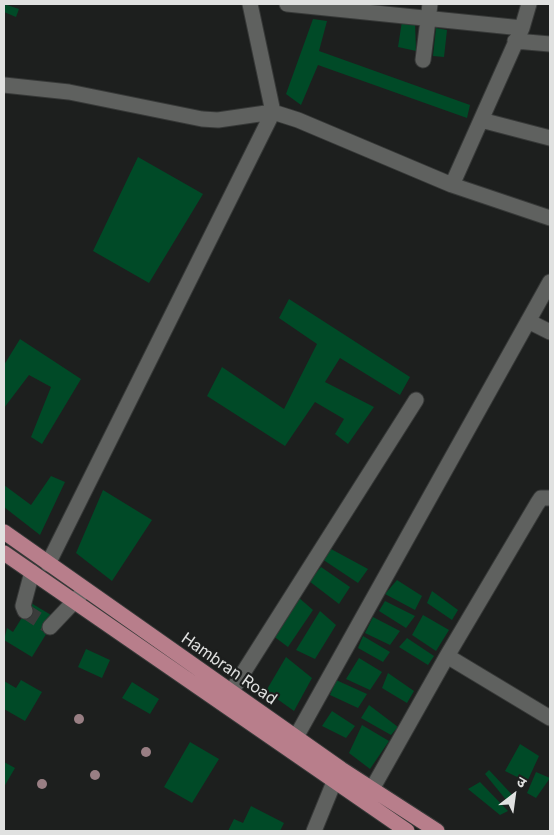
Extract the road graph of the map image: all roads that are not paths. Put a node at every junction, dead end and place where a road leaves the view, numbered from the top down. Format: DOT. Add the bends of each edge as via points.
graph roads {
  1 [pos="250,4"];
  2 [pos="288,4"];
  3 [pos="529,4"];
  4 [pos="429,11"];
  5 [pos="519,35"];
  6 [pos="550,44"];
  7 [pos="423,60"];
  8 [pos="4,84"];
  9 [pos="273,112"];
  10 [pos="481,120"];
  11 [pos="550,138"];
  12 [pos="452,185"];
  13 [pos="549,215"];
  14 [pos="550,282"];
  15 [pos="528,321"];
  16 [pos="550,332"];
  17 [pos="416,400"];
  18 [pos="550,498"];
  19 [pos="4,532"];
  20 [pos="4,553"];
  21 [pos="48,564"];
  22 [pos="32,572"];
  23 [pos="85,590"];
  24 [pos="75,601"];
  25 [pos="25,612"];
  26 [pos="50,627"];
  27 [pos="447,656"];
  28 [pos="230,692"];
  29 [pos="550,718"];
  30 [pos="296,737"];
  31 [pos="334,782"];
  32 [pos="372,789"];
  33 [pos="314,831"];
  34 [pos="407,831"];
  35 [pos="437,831"];
  1 -- 9 [label="street"];
  2 -- 4 [label="street"];
  3 -- 5 [label="street"];
  4 -- 5 [label="street"];
  4 -- 7 [label="street"];
  5 -- 6 [label="street"];
  5 -- 10 [label="street"];
  8 -- 9 [label="street" via="69,92 202,119 218,120"];
  9 -- 12 [label="street"];
  9 -- 21 [label="street"];
  10 -- 11 [label="street"];
  10 -- 12 [label="street"];
  12 -- 13 [label="street"];
  14 -- 15 [label="street"];
  15 -- 16 [label="street"];
  15 -- 30 [label="street"];
  17 -- 28 [label="street"];
  18 -- 27 [label="street" via="541,498 537,504"];
  19 -- 21 [label="main road, Hambran Road"];
  20 -- 22 [label="main road, Hambran Road"];
  21 -- 23 [label="main road, Hambran Road"];
  22 -- 24 [label="main road, Hambran Road"];
  22 -- 25 [label="street" via="23,606"];
  23 -- 24 [label="street"];
  23 -- 28 [label="main road, Hambran Road"];
  24 -- 26 [label="street"];
  24 -- 31 [label="main road, Hambran Road"];
  27 -- 29 [label="street"];
  27 -- 32 [label="street"];
  28 -- 30 [label="main road, Hambran Road"];
  30 -- 32 [label="main road, Hambran Road"];
  31 -- 33 [label="street"];
  31 -- 34 [label="main road, Hambran Road"];
  32 -- 35 [label="main road, Hambran Road"];
}
